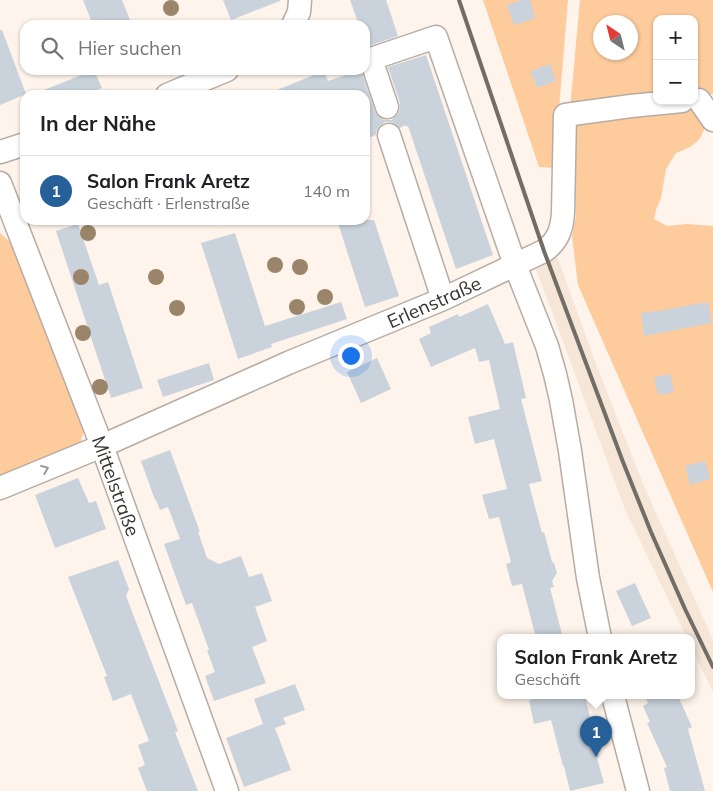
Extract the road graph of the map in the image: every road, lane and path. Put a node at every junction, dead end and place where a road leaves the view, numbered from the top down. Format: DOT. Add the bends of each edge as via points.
graph roads {
  1 [pos="300,0"];
  2 [pos="295,20"];
  3 [pos="215,75"];
  4 [pos="179,90"];
  5 [pos="698,101"];
  6 [pos="653,104"];
  7 [pos="387,107"];
  8 [pos="713,120"];
  9 [pos="389,136"];
  10 [pos="20,146"];
  11 [pos="0,152"];
  12 [pos="0,183"];
  13 [pos="515,265"];
  14 [pos="443,298"];
  15 [pos="102,446"];
  16 [pos="0,488"];
  17 [pos="599,634"];
  18 [pos="615,699"];
  19 [pos="227,791"];
  20 [pos="638,791"];
  1 -- 2 [label="street"];
  3 -- 4 [label="street"];
  5 -- 8 [label="street"];
  6 -- 13 [label="street, Erlenstraße" via="565,115 560,232 544,251"];
  7 -- 13 [label="street" via="371,60 436,37"];
  9 -- 14 [label="street"];
  10 -- 11 [label="street"];
  12 -- 15 [label="street, Mittelstraße"];
  13 -- 14 [label="street, Erlenstraße"];
  13 -- 17 [label="street" via="546,346 561,400"];
  14 -- 15 [label="street, Erlenstraße"];
  16 -- 15 [label="street, Erlenstraße, one-way"];
  15 -- 19 [label="street, Mittelstraße"];
  18 -- 20 [label="street"];
}
